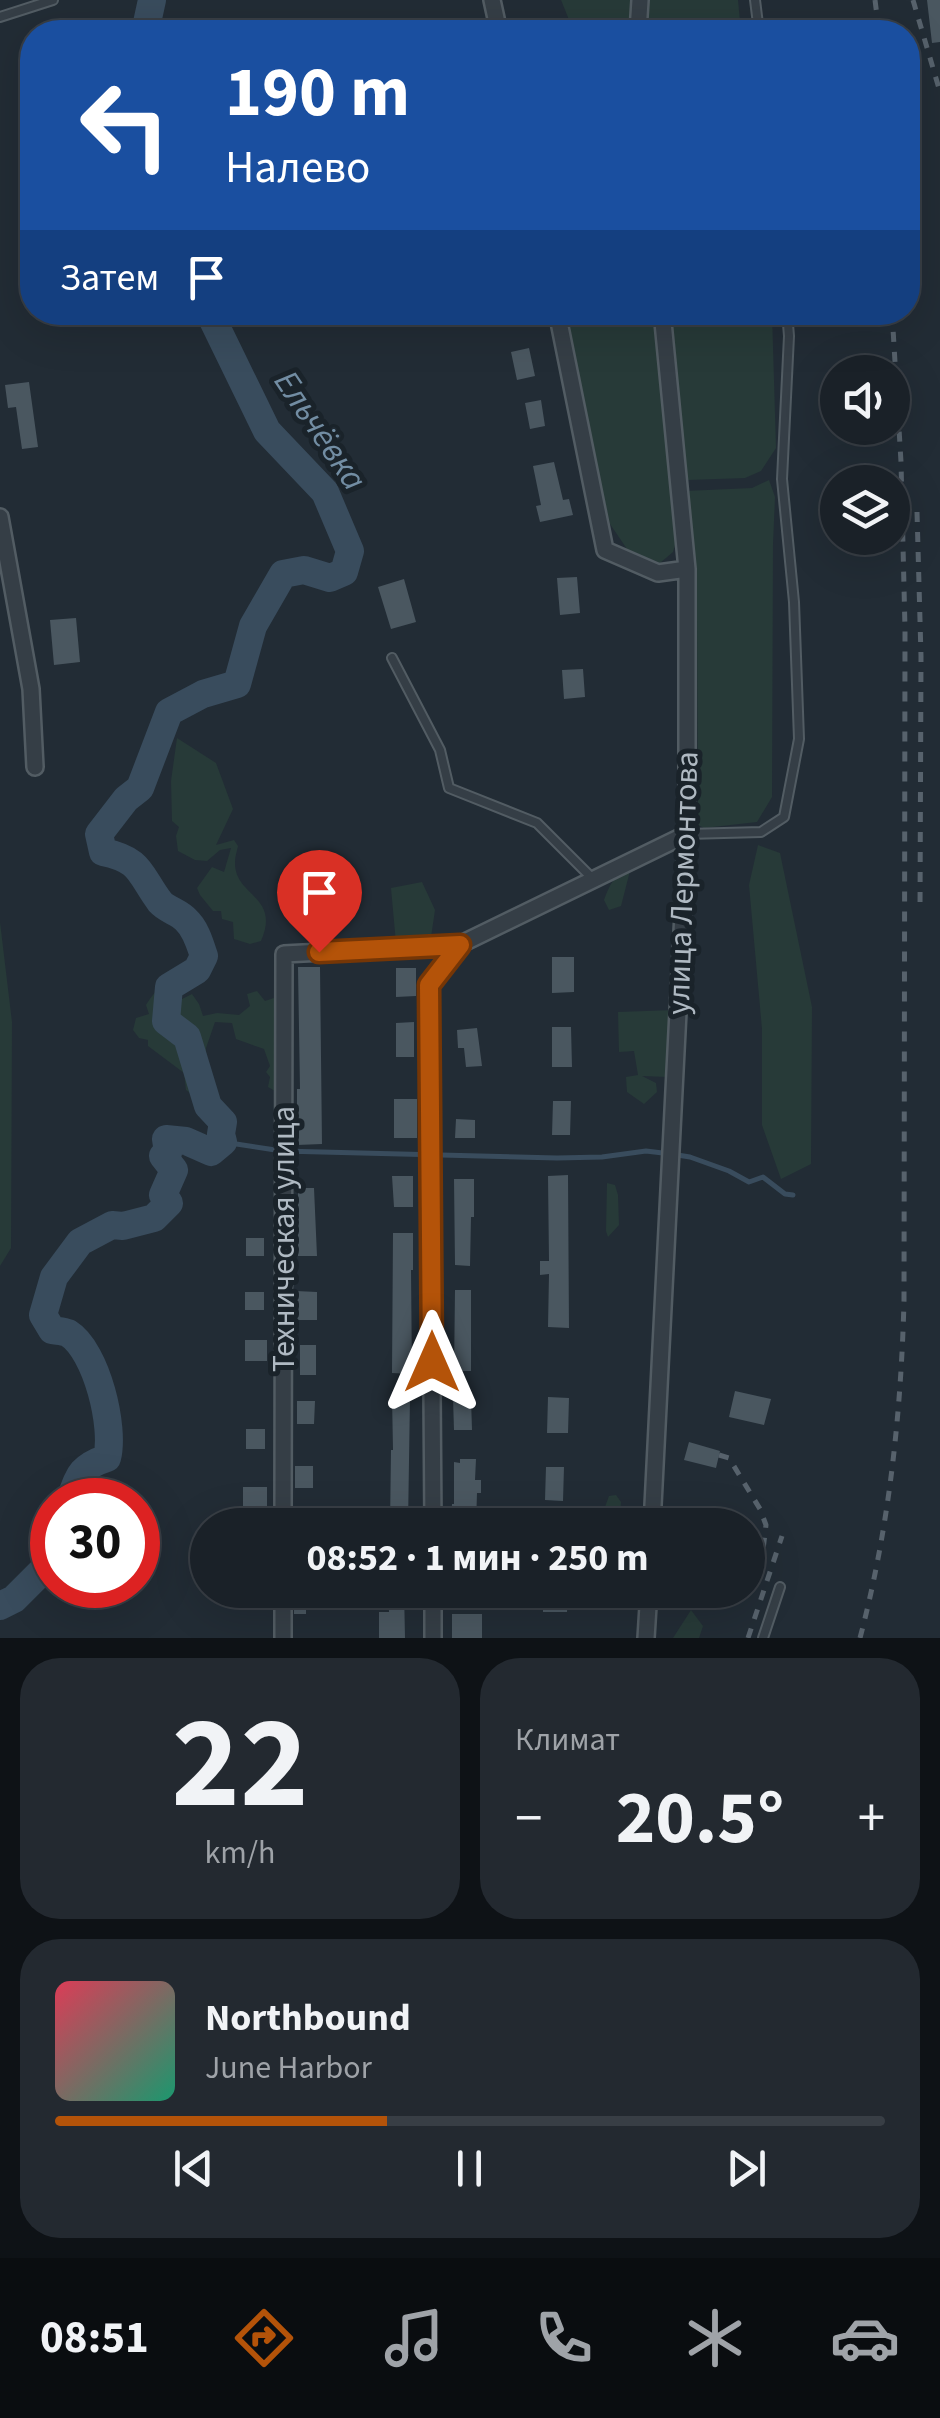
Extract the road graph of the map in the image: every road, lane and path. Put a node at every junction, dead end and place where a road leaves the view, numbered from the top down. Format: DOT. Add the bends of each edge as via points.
graph roads {
  1 [pos="53,0"];
  2 [pos="0,17"];
  3 [pos="560,325"];
  4 [pos="663,325"];
  5 [pos="788,325"];
  6 [pos="0,518"];
  7 [pos="687,570"];
  8 [pos="392,658"];
  9 [pos="35,767"];
  10 [pos="687,834"];
  11 [pos="594,880"];
  12 [pos="460,945"];
  13 [pos="283,1508"];
  14 [pos="433,1508"];
  15 [pos="653,1508"];
  16 [pos="780,1587"];
  17 [pos="283,1608"];
  18 [pos="433,1608"];
  19 [pos="648,1608"];
  20 [pos="283,1638"];
  21 [pos="433,1638"];
  22 [pos="646,1638"];
  23 [pos="763,1638"];
  1 -- 2 [label="lane"];
  3 -- 7 [label="street" via="605,550 658,574"];
  4 -- 7 [label="street, улица Лермонтова"];
  5 -- 10 [label="lane" via="782,479 799,739 784,817 761,832"];
  6 -- 9 [label="street" via="31,689"];
  7 -- 10 [label="street, улица Лермонтова"];
  8 -- 11 [label="lane" via="440,750 448,788 537,824"];
  10 -- 11 [label="street"];
  10 -- 15 [label="street, улица Лермонтова"];
  11 -- 12 [label="street"];
  12 -- 13 [label="street, Техническая улица" via="284,954"];
  12 -- 14 [label="street" via="429,985"];
  16 -- 23 [label="lane"];
  17 -- 20 [label="street"];
  18 -- 21 [label="street"];
  19 -- 22 [label="street"];
}
